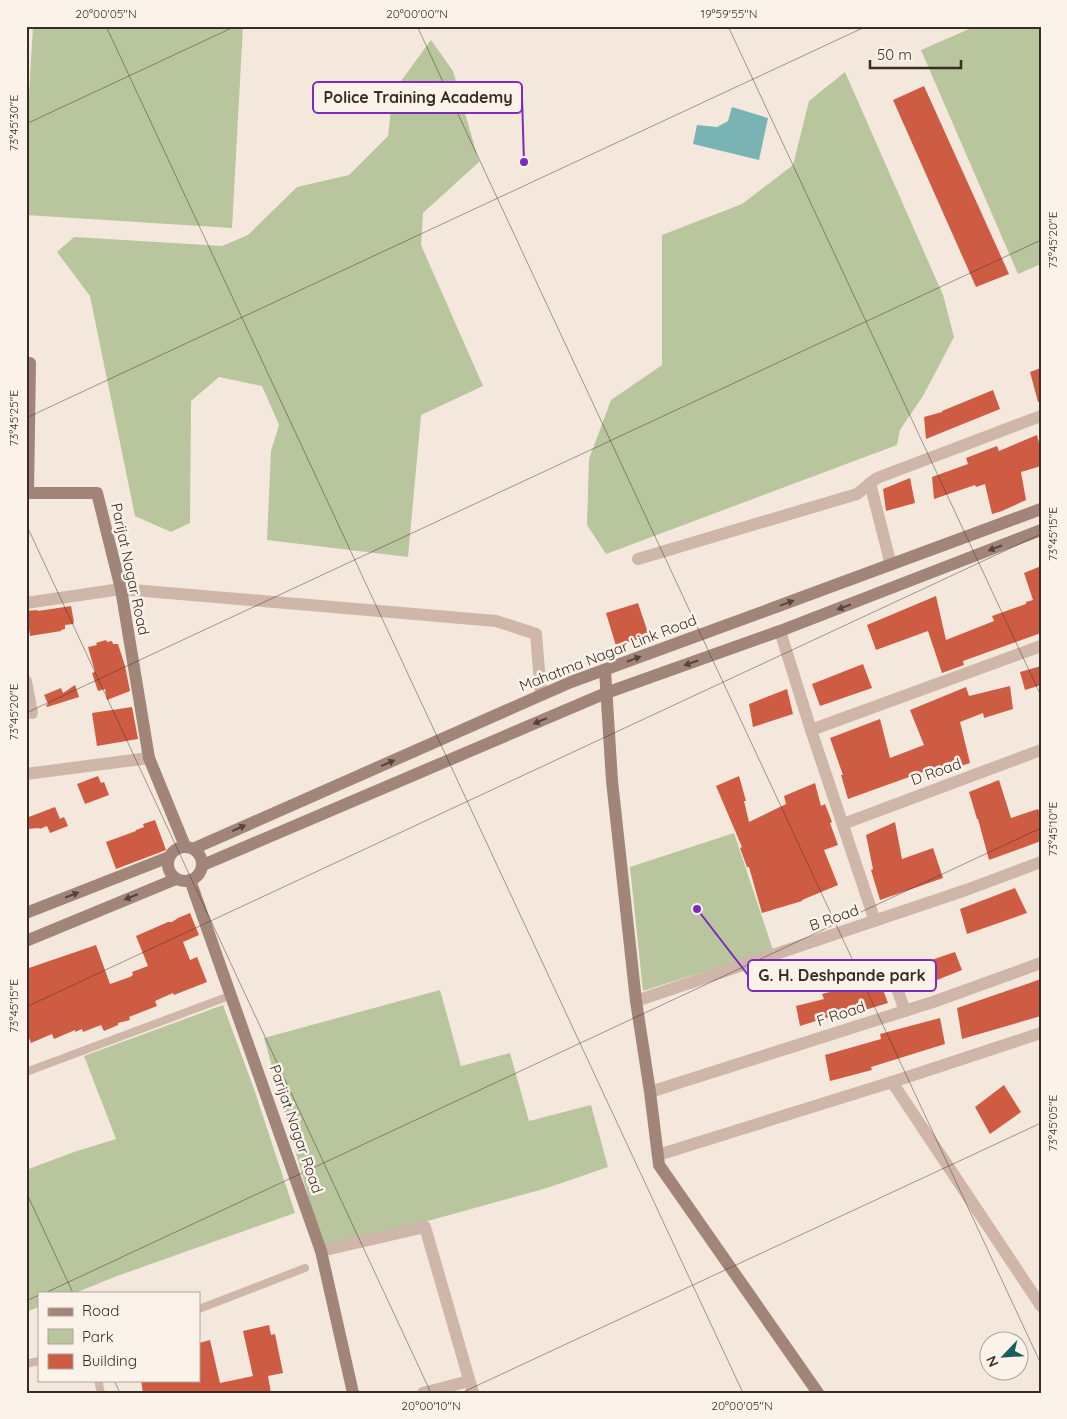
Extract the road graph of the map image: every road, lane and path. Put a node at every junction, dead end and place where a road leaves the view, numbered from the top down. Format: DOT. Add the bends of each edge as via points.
graph roads {
  1 [pos="26,363"];
  2 [pos="1041,416"];
  3 [pos="870,484"];
  4 [pos="27,493"];
  5 [pos="1041,509"];
  6 [pos="1041,530"];
  7 [pos="638,559"];
  8 [pos="891,565"];
  9 [pos="121,589"];
  10 [pos="26,603"];
  11 [pos="780,632"];
  12 [pos="1041,646"];
  13 [pos="605,670"];
  14 [pos="26,681"];
  15 [pos="606,692"];
  16 [pos="542,694"];
  17 [pos="32,713"];
  18 [pos="811,730"];
  19 [pos="1041,750"];
  20 [pos="149,758"];
  21 [pos="26,774"];
  22 [pos="843,824"];
  23 [pos="190,847"];
  24 [pos="169,857"];
  25 [pos="1041,862"];
  26 [pos="203,865"];
  27 [pos="176,879"];
  28 [pos="190,880"];
  29 [pos="26,913"];
  30 [pos="875,921"];
  31 [pos="26,941"];
  32 [pos="1041,963"];
  33 [pos="890,969"];
  34 [pos="232,995"];
  35 [pos="636,1001"];
  36 [pos="905,1011"];
  37 [pos="1041,1033"];
  38 [pos="26,1072"];
  39 [pos="892,1082"];
  40 [pos="650,1092"];
  41 [pos="658,1155"];
  42 [pos="321,1251"];
  43 [pos="305,1268"];
  44 [pos="1041,1306"];
  45 [pos="200,1309"];
  46 [pos="471,1387"];
  47 [pos="353,1393"];
  48 [pos="423,1393"];
  49 [pos="818,1393"];
  1 -- 4 [label="main road, Parijat Nagar Road" via="30,363"];
  2 -- 3 [label="street" via="877,478"];
  3 -- 7 [label="street" via="857,494"];
  3 -- 8 [label="street"];
  4 -- 9 [label="main road, Parijat Nagar Road" via="97,493"];
  5 -- 8 [label="main road, Mahatma Nagar Link Road"];
  6 -- 11 [label="main road, one-way"];
  13 -- 8 [label="main road, Mahatma Nagar Link Road, one-way"];
  9 -- 10 [label="street"];
  9 -- 16 [label="street" via="496,621 536,634"];
  9 -- 20 [label="main road, Parijat Nagar Road"];
  11 -- 15 [label="main road, one-way"];
  11 -- 18 [label="street"];
  12 -- 18 [label="street"];
  13 -- 15 [label="main road"];
  13 -- 16 [label="main road, Mahatma Nagar Link Road"];
  14 -- 17 [label="street"];
  15 -- 26 [label="main road, one-way"];
  15 -- 35 [label="main road" via="612,781"];
  23 -- 16 [label="main road, Mahatma Nagar Link Road, one-way"];
  18 -- 22 [label="street"];
  19 -- 22 [label="street, D Road"];
  20 -- 21 [label="street"];
  20 -- 23 [label="main road, Parijat Nagar Road"];
  22 -- 30 [label="street"];
  23 -- 24 [label="main road" via="175,849"];
  23 -- 26 [label="main road" via="201,856"];
  24 -- 27 [label="main road" via="169,869"];
  29 -- 24 [label="main road, one-way"];
  25 -- 30 [label="street, B Road"];
  26 -- 28 [label="main road" via="199,875"];
  27 -- 28 [label="main road"];
  27 -- 31 [label="main road, one-way"];
  28 -- 34 [label="main road, Parijat Nagar Road"];
  30 -- 35 [label="street, B Road"];
  32 -- 36 [label="street, F Road"];
  33 -- 36 [label="street"];
  34 -- 38 [label="lane"];
  34 -- 42 [label="main road, Parijat Nagar Road"];
  35 -- 40 [label="main road"];
  36 -- 40 [label="street, F Road"];
  37 -- 39 [label="street"];
  39 -- 41 [label="street"];
  39 -- 44 [label="street"];
  40 -- 41 [label="main road"];
  41 -- 49 [label="main road" via="659,1165"];
  42 -- 46 [label="street" via="425,1227"];
  42 -- 47 [label="main road, Parijat Nagar Road"];
  43 -- 45 [label="lane"];
  46 -- 48 [label="street"];
}
